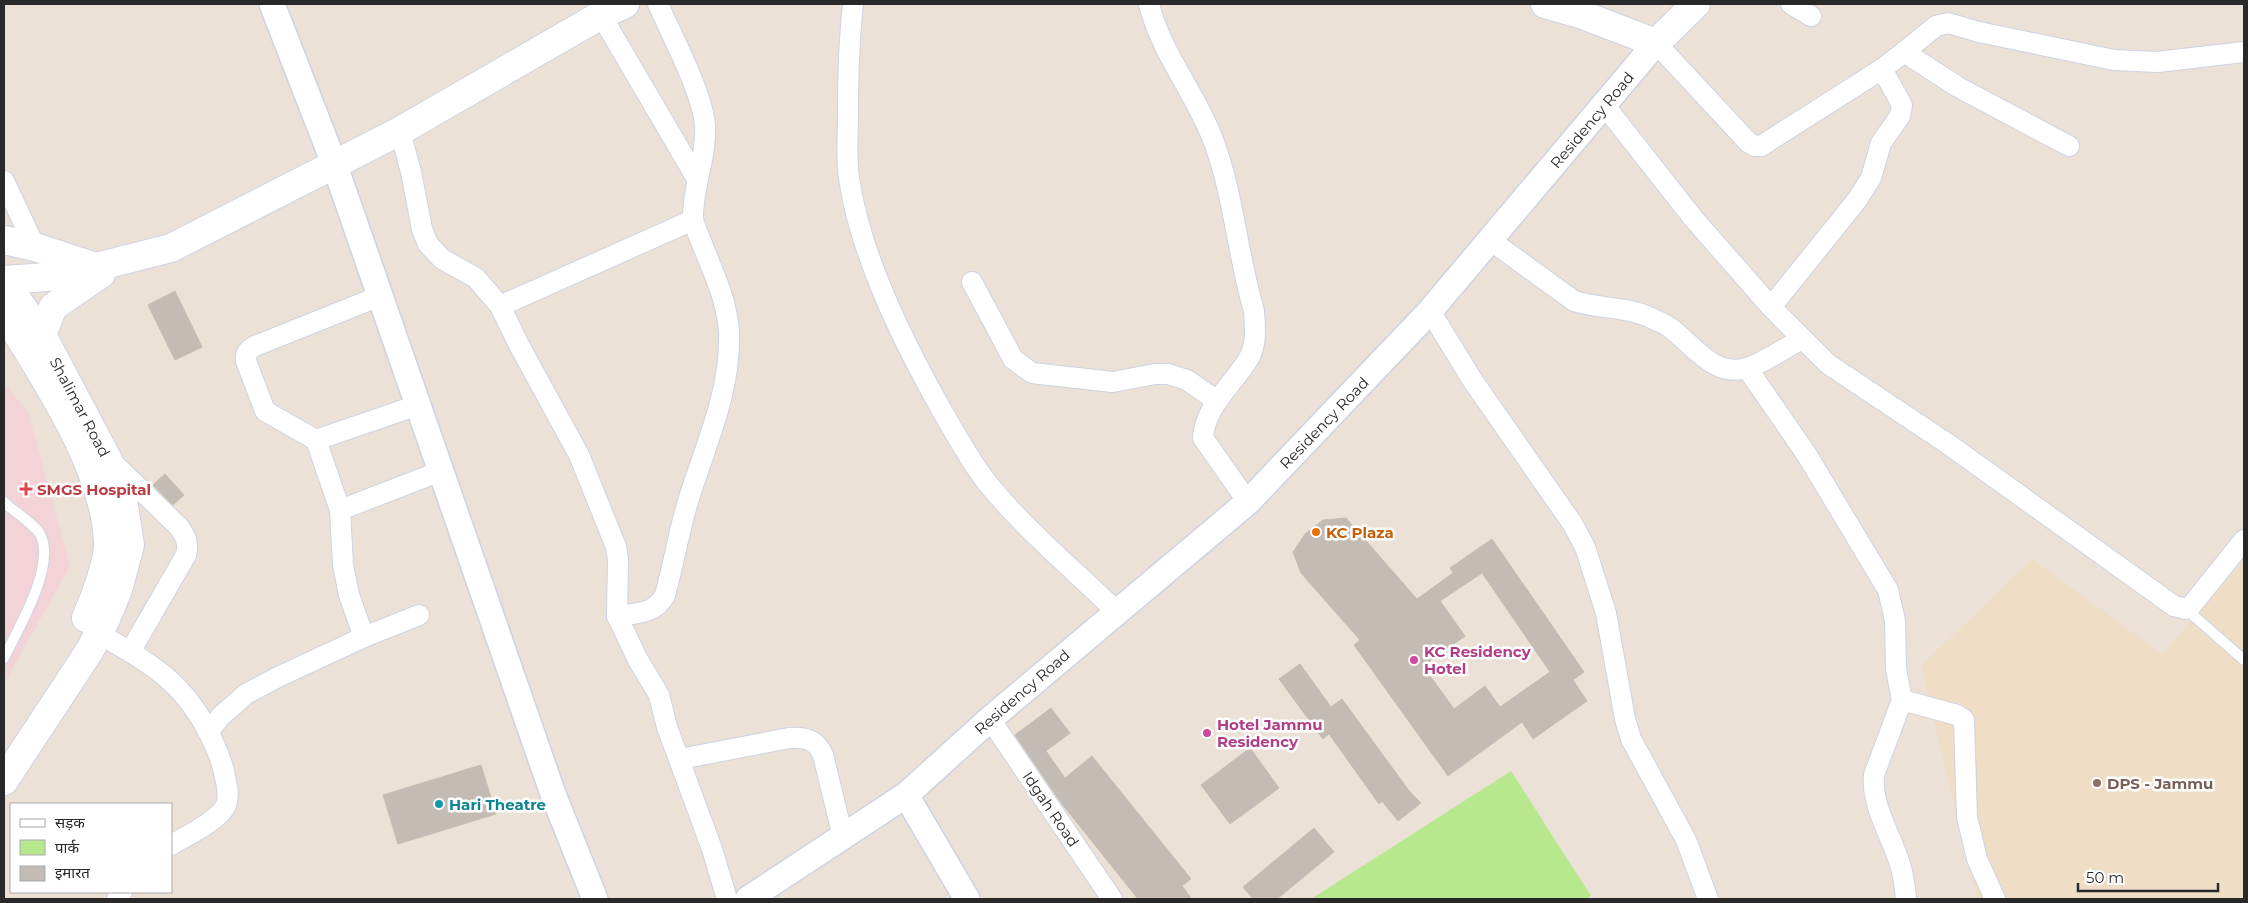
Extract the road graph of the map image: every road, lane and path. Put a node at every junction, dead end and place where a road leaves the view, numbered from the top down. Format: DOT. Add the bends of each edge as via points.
graph roads {
  1 [pos="272,4"];
  2 [pos="658,4"];
  3 [pos="853,4"];
  4 [pos="1149,4"];
  5 [pos="1545,4"];
  6 [pos="1696,4"];
  7 [pos="1791,4"];
  8 [pos="613,9"];
  9 [pos="1583,9"];
  10 [pos="1812,16"];
  11 [pos="1656,43"];
  12 [pos="1904,52"];
  13 [pos="2244,52"];
  14 [pos="1882,69"];
  15 [pos="1605,106"];
  16 [pos="400,131"];
  17 [pos="2069,146"];
  18 [pos="335,166"];
  19 [pos="698,179"];
  20 [pos="4,181"];
  21 [pos="692,220"];
  22 [pos="4,240"];
  23 [pos="1490,240"];
  24 [pos="35,247"];
  25 [pos="109,264"];
  26 [pos="4,280"];
  27 [pos="972,282"];
  28 [pos="380,296"];
  29 [pos="500,306"];
  30 [pos="1771,308"];
  31 [pos="1430,311"];
  32 [pos="4,312"];
  33 [pos="42,335"];
  34 [pos="1802,339"];
  35 [pos="1747,368"];
  36 [pos="1217,401"];
  37 [pos="418,405"];
  38 [pos="316,440"];
  39 [pos="107,458"];
  40 [pos="440,470"];
  41 [pos="4,502"];
  42 [pos="1248,502"];
  43 [pos="340,510"];
  44 [pos="2244,540"];
  45 [pos="2186,609"];
  46 [pos="1116,612"];
  47 [pos="419,615"];
  48 [pos="617,616"];
  49 [pos="98,633"];
  50 [pos="364,637"];
  51 [pos="130,652"];
  52 [pos="4,658"];
  53 [pos="2244,660"];
  54 [pos="1902,700"];
  55 [pos="990,719"];
  56 [pos="208,732"];
  57 [pos="4,748"];
  58 [pos="680,759"];
  59 [pos="4,781"];
  60 [pos="906,795"];
  61 [pos="843,837"];
  62 [pos="172,845"];
  63 [pos="595,899"];
  64 [pos="727,899"];
  65 [pos="748,899"];
  66 [pos="967,899"];
  67 [pos="1112,899"];
  68 [pos="1708,899"];
  69 [pos="1906,899"];
  70 [pos="1995,899"];
  1 -- 18 [label="street"];
  2 -- 19 [label="street" via="697,95 705,125"];
  3 -- 46 [label="street" via="848,47 848,140 854,207 866,249 912,358 968,456 986,481 1010,509"];
  4 -- 36 [label="street" via="1162,38 1203,115 1215,146 1254,312 1256,334 1250,356"];
  5 -- 9 [label="main road"];
  6 -- 11 [label="main road, Residency Road"];
  7 -- 10 [label="street"];
  8 -- 16 [label="main road"];
  8 -- 19 [label="street"];
  9 -- 11 [label="main road"];
  11 -- 14 [label="street" via="1755,146 1782,134"];
  11 -- 15 [label="street, Residency Road"];
  12 -- 13 [label="street" via="1936,26 1948,23 2114,60 2157,62"];
  12 -- 14 [label="street"];
  12 -- 17 [label="street" via="1958,87"];
  14 -- 30 [label="street" via="1902,105 1900,116 1881,142 1871,178 1857,200"];
  15 -- 23 [label="street, Residency Road"];
  15 -- 30 [label="street" via="1693,218"];
  16 -- 18 [label="main road"];
  16 -- 29 [label="street" via="419,219 428,244 442,259 476,278"];
  18 -- 25 [label="main road" via="171,248"];
  18 -- 28 [label="street"];
  19 -- 21 [label="street"];
  20 -- 24 [label="street"];
  21 -- 29 [label="street"];
  21 -- 48 [label="street" via="724,303 729,332 723,393 688,499 665,595 661,603 650,611"];
  22 -- 24 [label="main road"];
  23 -- 31 [label="street, Residency Road"];
  23 -- 35 [label="street" via="1574,301 1635,311 1669,328 1715,365 1729,369"];
  24 -- 25 [label="main road"];
  25 -- 26 [label="main road" via="61,276"];
  25 -- 33 [label="main road" via="53,307"];
  26 -- 33 [label="main road, Shalimar Road"];
  27 -- 36 [label="street" via="1013,359 1032,373 1106,382 1168,374 1187,380"];
  28 -- 37 [label="street"];
  28 -- 38 [label="street" via="247,351 246,361 266,411"];
  29 -- 48 [label="street" via="579,455 616,547"];
  30 -- 34 [label="street"];
  31 -- 42 [label="street, Residency Road"];
  31 -- 68 [label="street" via="1585,547 1606,613 1631,739 1686,840"];
  32 -- 57 [label="main road" via="68,418 103,506 108,543 98,587 75,642"];
  33 -- 39 [label="main road, Shalimar Road"];
  34 -- 35 [label="street"];
  34 -- 45 [label="street" via="1828,364 1948,444 2174,606"];
  35 -- 54 [label="street" via="1807,455 1888,590 1895,620 1896,669"];
  36 -- 42 [label="street" via="1206,420 1203,438"];
  37 -- 38 [label="street"];
  37 -- 40 [label="street"];
  38 -- 43 [label="street"];
  39 -- 49 [label="main road, Shalimar Road" via="123,500 130,545 118,590"];
  39 -- 51 [label="street" via="180,528 188,546 186,555"];
  40 -- 43 [label="street"];
  40 -- 63 [label="street" via="553,794"];
  41 -- 52 [label="lane" via="40,534 44,548 36,591"];
  42 -- 46 [label="street, Residency Road"];
  43 -- 50 [label="street" via="343,565"];
  44 -- 45 [label="street"];
  45 -- 53 [label="lane"];
  46 -- 55 [label="street, Residency Road"];
  47 -- 50 [label="street"];
  48 -- 58 [label="street" via="659,695"];
  49 -- 51 [label="street"];
  49 -- 59 [label="main road, Shalimar Road"];
  50 -- 56 [label="street" via="246,694"];
  51 -- 56 [label="street" via="171,680 185,694"];
  54 -- 69 [label="street" via="1873,785 1900,863"];
  54 -- 70 [label="street" via="1957,715 1964,720 1967,817 1977,859"];
  55 -- 60 [label="street, Residency Road"];
  55 -- 67 [label="street, Idgah Road"];
  56 -- 62 [label="street" via="224,769 226,805 214,818"];
  58 -- 61 [label="street" via="789,738 810,740 819,746 823,755"];
  58 -- 64 [label="street"];
  60 -- 61 [label="street, Residency Road"];
  60 -- 66 [label="street"];
  61 -- 65 [label="street, Residency Road"];
}
